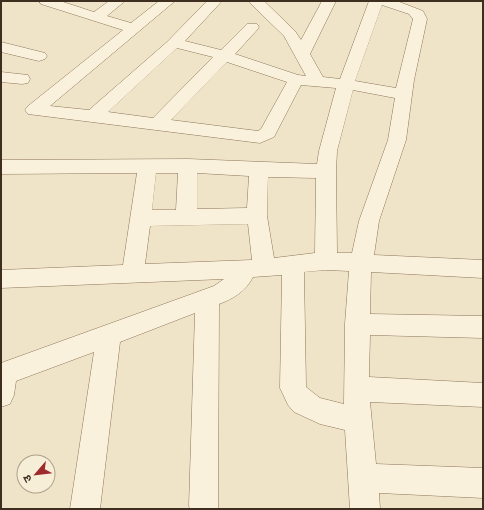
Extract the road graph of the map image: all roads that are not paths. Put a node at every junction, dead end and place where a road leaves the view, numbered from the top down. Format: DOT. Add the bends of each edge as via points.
graph roads {
  1 [pos="46,1"];
  2 [pos="118,1"];
  3 [pos="168,1"];
  4 [pos="215,1"];
  5 [pos="255,1"];
  6 [pos="329,1"];
  7 [pos="376,1"];
  8 [pos="382,1"];
  9 [pos="98,16"];
  10 [pos="252,27"];
  11 [pos="134,29"];
  12 [pos="174,43"];
  13 [pos="1,47"];
  14 [pos="302,54"];
  15 [pos="223,55"];
  16 [pos="39,56"];
  17 [pos="1,77"];
  18 [pos="22,79"];
  19 [pos="296,80"];
  20 [pos="318,83"];
  21 [pos="346,84"];
  22 [pos="404,95"];
  23 [pos="93,116"];
  24 [pos="157,124"];
  25 [pos="188,166"];
  26 [pos="1,167"];
  27 [pos="147,167"];
  28 [pos="259,170"];
  29 [pos="326,171"];
  30 [pos="257,216"];
  31 [pos="140,218"];
  32 [pos="186,218"];
  33 [pos="326,261"];
  34 [pos="362,262"];
  35 [pos="293,265"];
  36 [pos="255,269"];
  37 [pos="483,269"];
  38 [pos="133,274"];
  39 [pos="1,279"];
  40 [pos="207,299"];
  41 [pos="357,324"];
  42 [pos="483,327"];
  43 [pos="109,334"];
  44 [pos="2,382"];
  45 [pos="356,389"];
  46 [pos="483,395"];
  47 [pos="358,420"];
  48 [pos="362,478"];
  49 [pos="483,483"];
  50 [pos="204,506"];
  51 [pos="85,509"];
  52 [pos="365,509"];
  1 -- 9 [label="street"];
  2 -- 9 [label="street"];
  3 -- 11 [label="street"];
  4 -- 12 [label="street"];
  5 -- 14 [label="street" via="290,34"];
  6 -- 14 [label="street"];
  7 -- 21 [label="street"];
  8 -- 22 [label="street" via="414,11 420,17"];
  9 -- 11 [label="street"];
  10 -- 15 [label="street"];
  11 -- 23 [label="street" via="34,110"];
  12 -- 15 [label="street"];
  12 -- 23 [label="street"];
  13 -- 16 [label="street"];
  14 -- 20 [label="street"];
  15 -- 19 [label="street"];
  15 -- 24 [label="street"];
  17 -- 18 [label="street"];
  19 -- 20 [label="street"];
  19 -- 24 [label="street" via="265,136"];
  20 -- 21 [label="street"];
  21 -- 22 [label="street"];
  21 -- 29 [label="street" via="328,151"];
  22 -- 34 [label="street" via="397,140 369,221"];
  23 -- 24 [label="street"];
  25 -- 27 [label="street"];
  25 -- 28 [label="street"];
  25 -- 32 [label="street"];
  26 -- 27 [label="street"];
  27 -- 31 [label="street"];
  28 -- 29 [label="street"];
  28 -- 30 [label="street"];
  29 -- 33 [label="street"];
  30 -- 32 [label="street"];
  30 -- 36 [label="street"];
  31 -- 32 [label="street"];
  31 -- 38 [label="street"];
  33 -- 34 [label="street"];
  33 -- 35 [label="street"];
  34 -- 37 [label="street"];
  34 -- 41 [label="street"];
  35 -- 36 [label="street"];
  35 -- 47 [label="street" via="295,393 299,401 306,406"];
  36 -- 38 [label="street"];
  36 -- 40 [label="street" via="233,287"];
  38 -- 39 [label="street"];
  40 -- 43 [label="street"];
  40 -- 50 [label="street"];
  41 -- 42 [label="street"];
  41 -- 45 [label="street"];
  43 -- 44 [label="street"];
  43 -- 51 [label="street"];
  45 -- 46 [label="street"];
  45 -- 47 [label="street"];
  47 -- 48 [label="street"];
  48 -- 49 [label="street"];
  48 -- 52 [label="street"];
}
